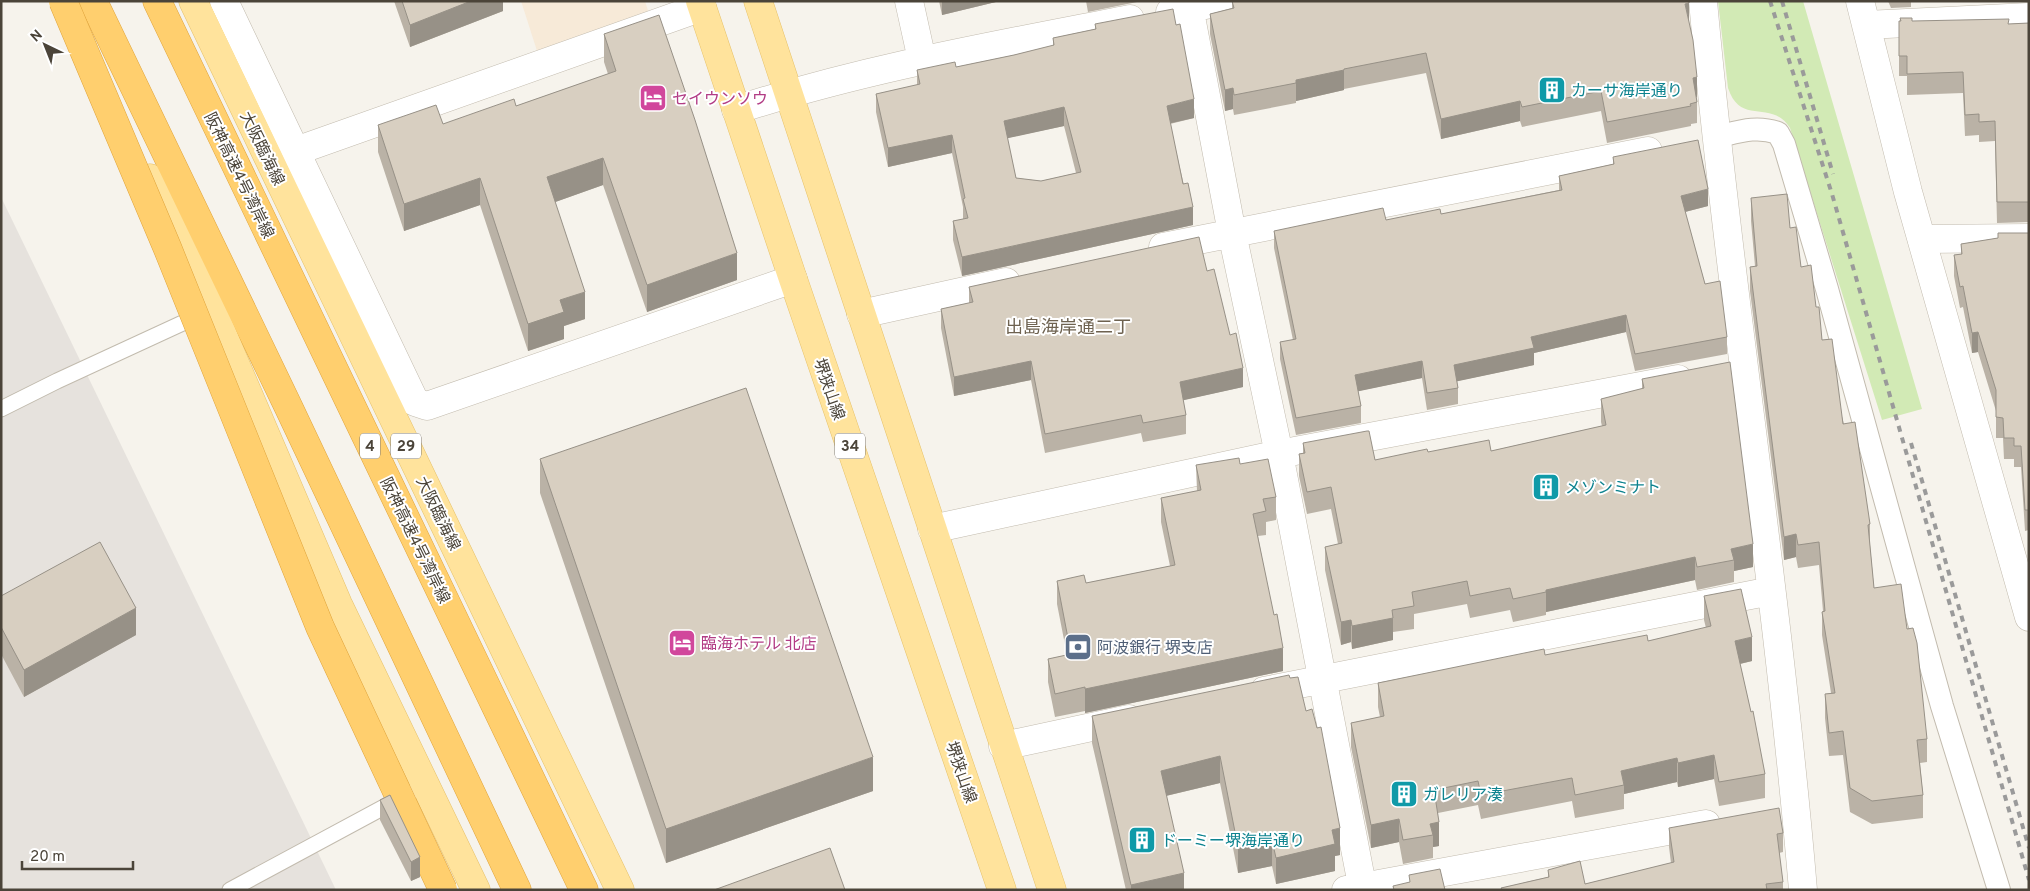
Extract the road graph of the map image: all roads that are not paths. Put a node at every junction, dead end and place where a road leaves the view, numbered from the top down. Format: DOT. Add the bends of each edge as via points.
graph roads {
  1 [pos="59,1"];
  2 [pos="63,1"];
  3 [pos="93,1"];
  4 [pos="157,1"];
  5 [pos="193,1"];
  6 [pos="224,1"];
  7 [pos="758,1"];
  8 [pos="909,1"];
  9 [pos="1225,1"];
  10 [pos="1703,1"];
  11 [pos="701,4"];
  12 [pos="1188,5"];
  13 [pos="1863,13"];
  14 [pos="2029,17"];
  15 [pos="922,60"];
  16 [pos="788,93"];
  17 [pos="736,110"];
  18 [pos="1696,141"];
  19 [pos="296,151"];
  20 [pos="1232,233"];
  21 [pos="2029,238"];
  22 [pos="1922,239"];
  23 [pos="1139,252"];
  24 [pos="1033,276"];
  25 [pos="793,279"];
  26 [pos="212,310"];
  27 [pos="861,314"];
  28 [pos="1745,366"];
  29 [pos="1,409"];
  30 [pos="1279,454"];
  31 [pos="932,529"];
  32 [pos="1771,590"];
  33 [pos="2029,617"];
  34 [pos="1322,679"];
  35 [pos="1244,695"];
  36 [pos="1158,713"];
  37 [pos="1003,746"];
  38 [pos="425,785"];
  39 [pos="540,798"];
  40 [pos="1796,808"];
  41 [pos="1767,813"];
  42 [pos="1729,820"];
  43 [pos="1357,889"];
  44 [pos="230,890"];
  45 [pos="442,890"];
  46 [pos="476,890"];
  47 [pos="517,890"];
  48 [pos="584,890"];
  49 [pos="589,890"];
  50 [pos="620,890"];
  51 [pos="1002,890"];
  52 [pos="1052,890"];
  53 [pos="1803,890"];
  54 [pos="1998,890"];
  1 -- 26 [label="main road" via="187,251"];
  2 -- 45 [label="highway, bridge" via="167,247 320,627"];
  3 -- 47 [label="highway"];
  4 -- 39 [label="highway, 阪神高速4号湾岸線 / 4"];
  5 -- 50 [label="main road, 大阪臨海線 / 29"];
  6 -- 19 [label="street"];
  7 -- 16 [label="main road"];
  8 -- 15 [label="street"];
  9 -- 12 [label="street"];
  10 -- 18 [label="street"];
  11 -- 17 [label="main road, 堺狭山線 / 34"];
  11 -- 19 [label="street"];
  12 -- 15 [label="street"];
  12 -- 20 [label="street"];
  13 -- 14 [label="street"];
  13 -- 22 [label="street"];
  15 -- 16 [label="street"];
  16 -- 17 [label="street"];
  16 -- 27 [label="main road"];
  17 -- 25 [label="main road, 堺狭山線 / 34"];
  18 -- 20 [label="street"];
  18 -- 28 [label="street"];
  18 -- 54 [label="street" via="1765,128 1778,133 1784,144 1942,706"];
  19 -- 25 [label="street" via="415,402 427,406"];
  20 -- 23 [label="street"];
  20 -- 30 [label="street"];
  21 -- 22 [label="street"];
  22 -- 33 [label="street"];
  24 -- 27 [label="street"];
  25 -- 51 [label="main road, 堺狭山線 / 34"];
  26 -- 29 [label="lane"];
  26 -- 38 [label="main road" via="338,604"];
  27 -- 31 [label="main road"];
  28 -- 30 [label="street"];
  28 -- 32 [label="street"];
  30 -- 31 [label="street"];
  30 -- 34 [label="street"];
  31 -- 37 [label="main road"];
  32 -- 34 [label="street"];
  32 -- 40 [label="street"];
  34 -- 35 [label="street"];
  34 -- 43 [label="street"];
  36 -- 37 [label="street"];
  37 -- 52 [label="main road"];
  38 -- 44 [label="lane"];
  38 -- 46 [label="main road"];
  39 -- 48 [label="highway, 阪神高速4号湾岸線 / 4"];
  39 -- 49 [label="highway"];
  40 -- 41 [label="street"];
  40 -- 53 [label="street"];
  42 -- 43 [label="street"];
}
